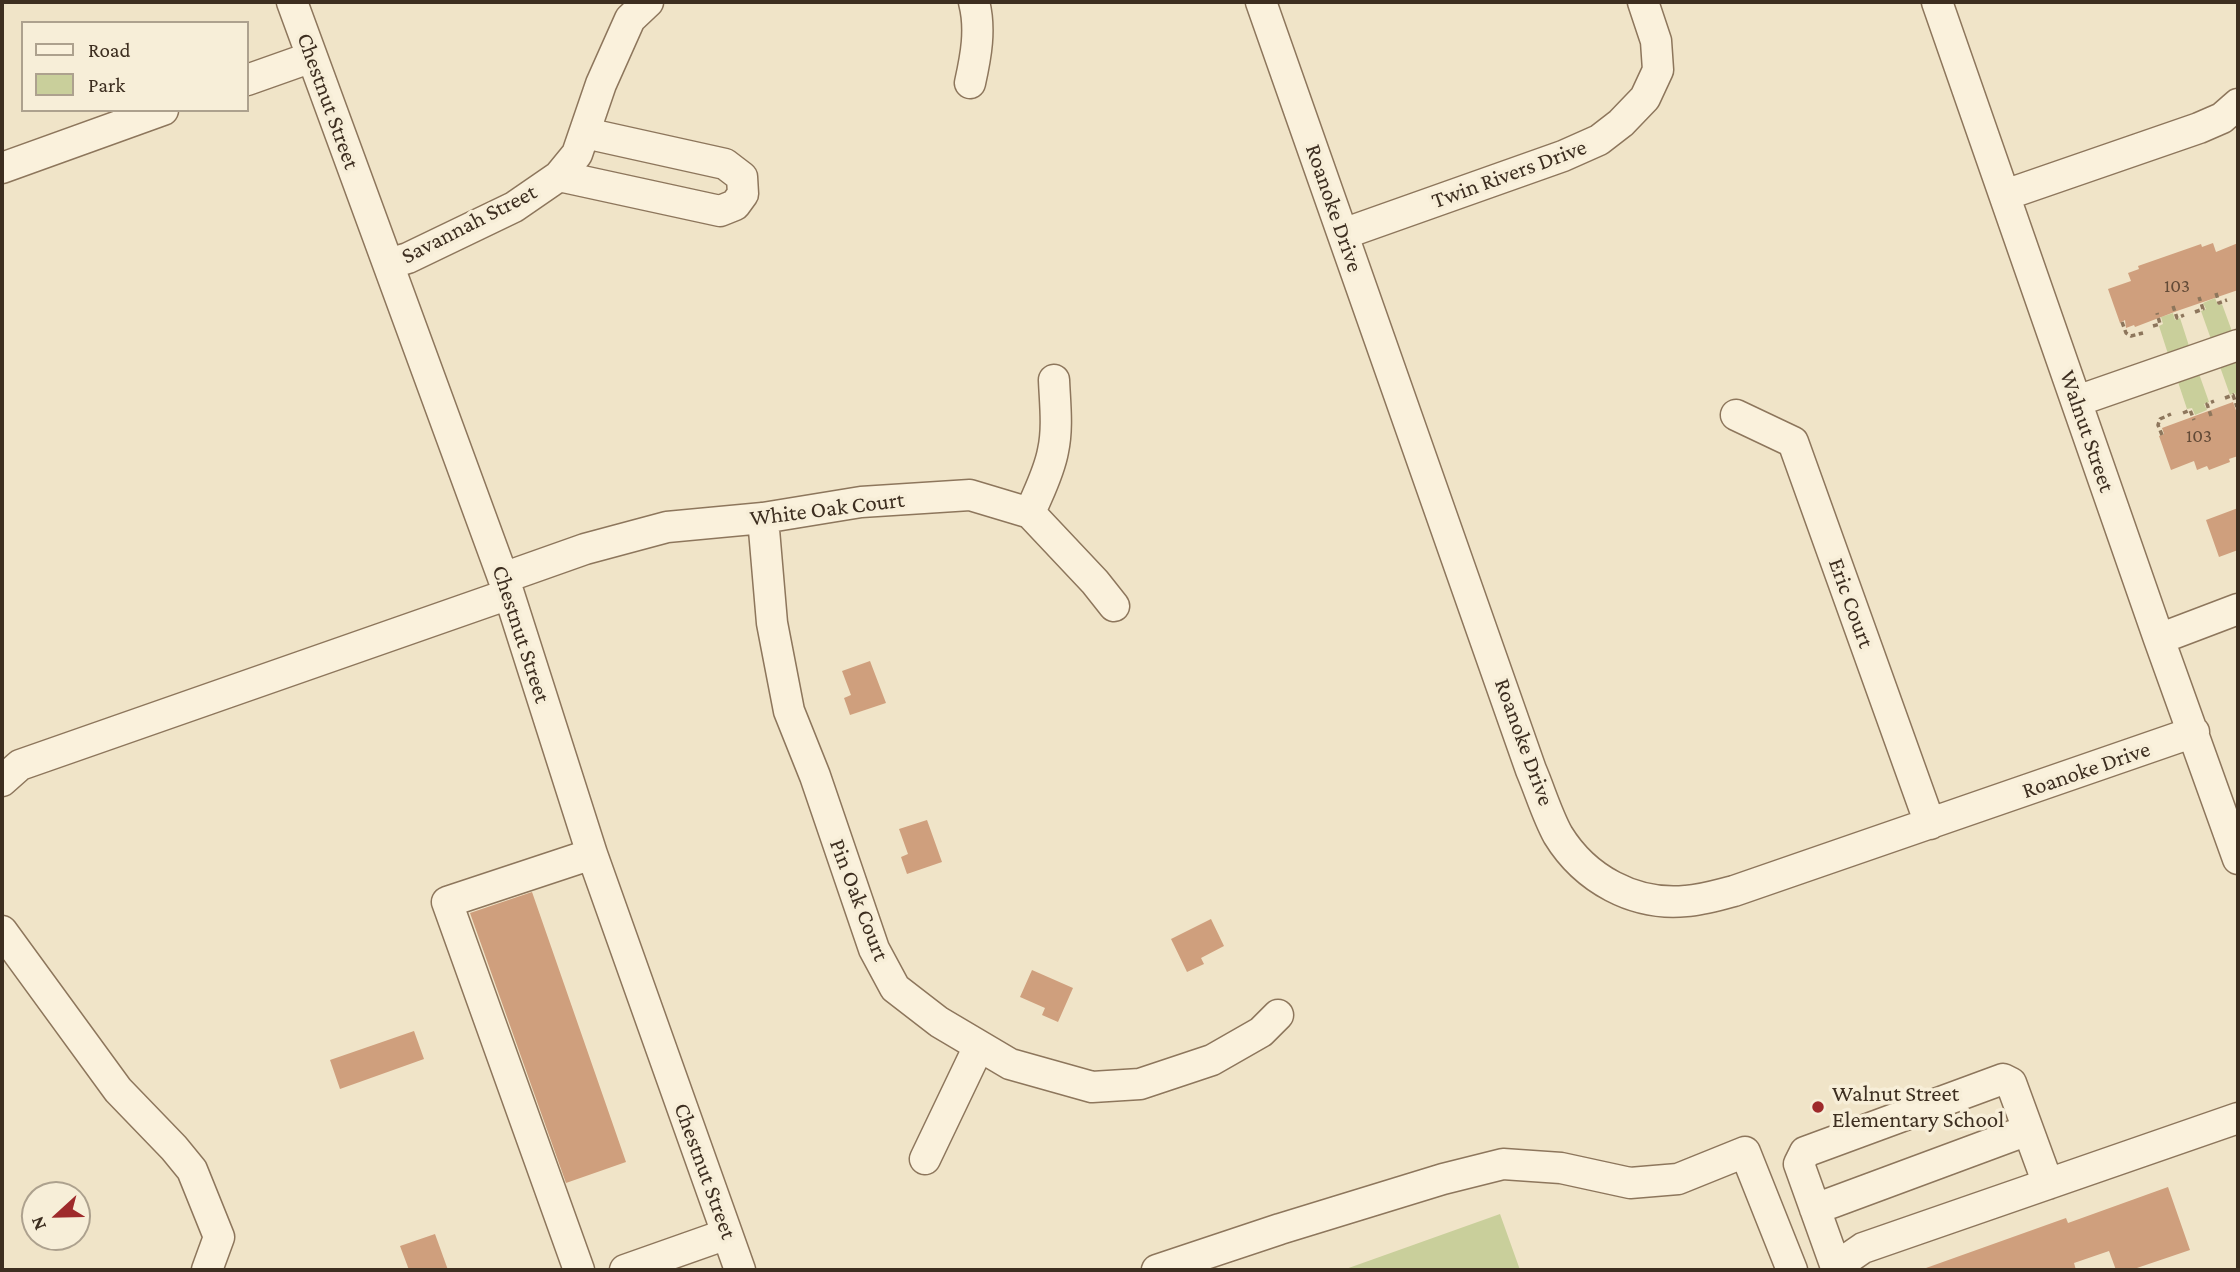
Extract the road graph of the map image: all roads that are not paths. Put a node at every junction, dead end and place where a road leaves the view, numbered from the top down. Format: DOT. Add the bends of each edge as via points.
graph roads {
  1 [pos="292,2"];
  2 [pos="648,2"];
  3 [pos="974,2"];
  4 [pos="1261,2"];
  5 [pos="1643,2"];
  6 [pos="1937,2"];
  7 [pos="312,57"];
  8 [pos="248,80"];
  9 [pos="971,83"];
  10 [pos="2238,104"];
  11 [pos="157,112"];
  12 [pos="585,133"];
  13 [pos="2,168"];
  14 [pos="559,176"];
  15 [pos="2005,195"];
  16 [pos="1343,234"];
  17 [pos="388,264"];
  18 [pos="2238,345"];
  19 [pos="1055,380"];
  20 [pos="2077,401"];
  21 [pos="1736,415"];
  22 [pos="1030,513"];
  23 [pos="763,518"];
  24 [pos="506,586"];
  25 [pos="1114,606"];
  26 [pos="2238,609"];
  27 [pos="2159,639"];
  28 [pos="2194,732"];
  29 [pos="2,781"];
  30 [pos="2231,814"];
  31 [pos="1930,824"];
  32 [pos="592,853"];
  33 [pos="2238,859"];
  34 [pos="2,931"];
  35 [pos="1278,1015"];
  36 [pos="979,1046"];
  37 [pos="2238,1118"];
  38 [pos="2028,1130"];
  39 [pos="925,1159"];
  40 [pos="2048,1184"];
  41 [pos="1815,1209"];
  42 [pos="727,1234"];
  43 [pos="207,1270"];
  44 [pos="579,1270"];
  45 [pos="625,1270"];
  46 [pos="740,1270"];
  47 [pos="1157,1270"];
  48 [pos="1791,1270"];
  49 [pos="1840,1270"];
  1 -- 7 [label="street, Chestnut Street"];
  2 -- 12 [label="street, Savannah Street" via="629,19"];
  3 -- 9 [label="street" via="977,50"];
  4 -- 16 [label="street, Roanoke Drive"];
  5 -- 16 [label="street, Twin Rivers Drive" via="1656,41 1658,70 1645,98 1621,123 1599,140 1563,156"];
  6 -- 15 [label="street, Walnut Street"];
  7 -- 8 [label="street"];
  7 -- 17 [label="street, Chestnut Street"];
  10 -- 15 [label="street" via="2222,118 2199,128"];
  11 -- 13 [label="street"];
  12 -- 14 [label="street, Savannah Street" via="577,154"];
  12 -- 14 [label="street" via="725,164 742,177 743,194 735,205 720,211"];
  14 -- 17 [label="street, Savannah Street" via="514,207"];
  15 -- 20 [label="street, Walnut Street"];
  16 -- 31 [label="street, Roanoke Drive" via="1531,770 1558,834 1593,876 1627,893 1686,902 1734,891"];
  17 -- 24 [label="street, Chestnut Street"];
  18 -- 20 [label="street"];
  19 -- 22 [label="street" via="1053,451"];
  20 -- 27 [label="street, Walnut Street"];
  21 -- 31 [label="street, Eric Court" via="1793,442"];
  22 -- 23 [label="street, White Oak Court" via="970,495 861,502"];
  22 -- 25 [label="street"];
  23 -- 24 [label="street, White Oak Court" via="667,527 585,549"];
  23 -- 36 [label="street, Pin Oak Court" via="772,623 789,711 874,949 895,988"];
  24 -- 29 [label="street, White Oak Court" via="20,765"];
  24 -- 32 [label="street, Chestnut Street"];
  26 -- 27 [label="street"];
  27 -- 28 [label="street, Walnut Street"];
  28 -- 30 [label="street, Walnut Street"];
  28 -- 31 [label="street, Roanoke Drive"];
  30 -- 33 [label="street, Walnut Street"];
  32 -- 42 [label="street, Chestnut Street"];
  32 -- 44 [label="street" via="447,902"];
  34 -- 43 [label="street" via="118,1090 192,1170 219,1237"];
  35 -- 36 [label="street, Pin Oak Court" via="1261,1032 1212,1060 1140,1084 1092,1087 1010,1064"];
  36 -- 39 [label="street"];
  37 -- 40 [label="street"];
  38 -- 40 [label="street"];
  38 -- 41 [label="street"];
  38 -- 41 [label="street" via="2011,1083 2003,1079 1805,1152 1799,1164"];
  40 -- 49 [label="street" via="1863,1248"];
  41 -- 49 [label="street"];
  42 -- 45 [label="street"];
  42 -- 46 [label="street, Chestnut Street"];
  47 -- 48 [label="street" via="1418,1186 1503,1164 1561,1168 1630,1183 1678,1179 1745,1152"];
}
